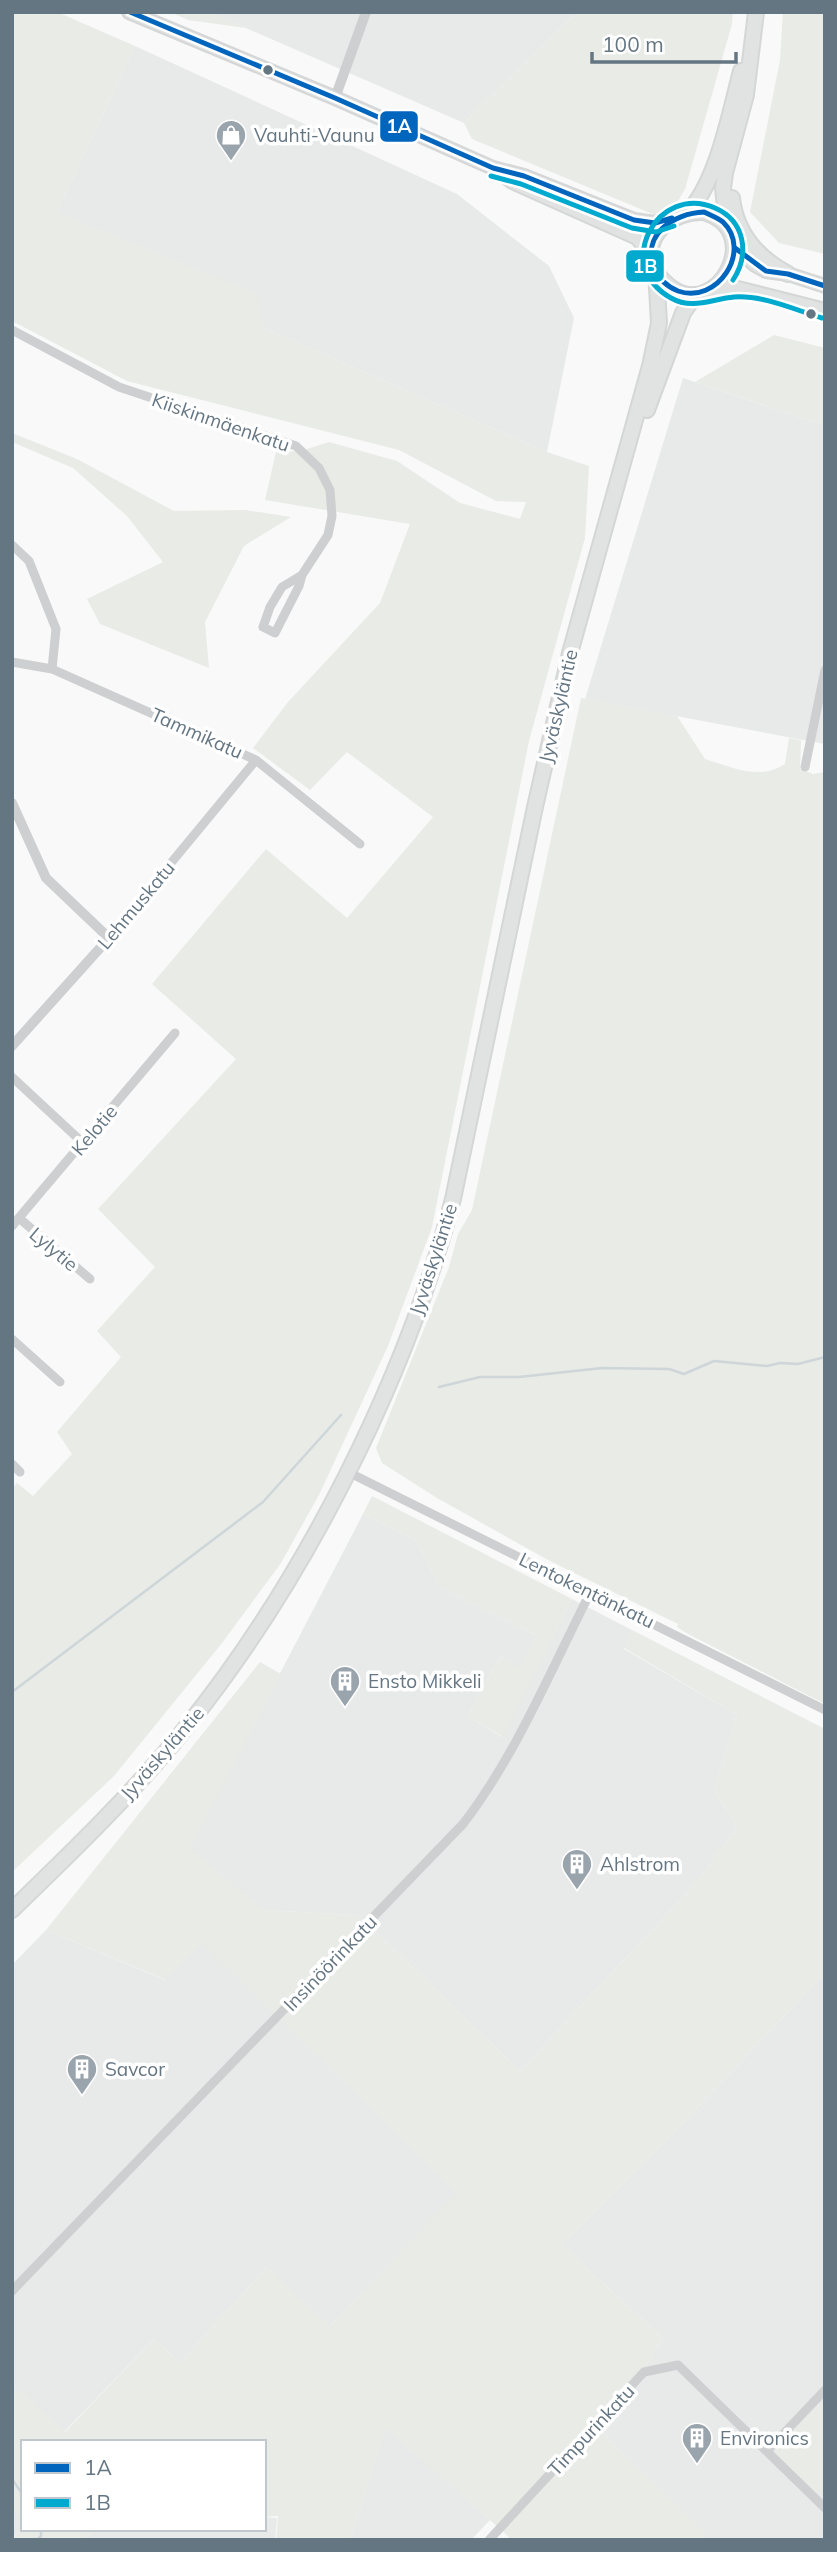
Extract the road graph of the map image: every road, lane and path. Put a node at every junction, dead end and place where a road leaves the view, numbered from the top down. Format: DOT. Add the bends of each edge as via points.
graph roads {
  1 [pos="129,12"];
  2 [pos="366,12"];
  3 [pos="756,14"];
  4 [pos="335,98"];
  5 [pos="729,159"];
  6 [pos="493,168"];
  7 [pos="687,213"];
  8 [pos="672,218"];
  9 [pos="727,227"];
  10 [pos="735,247"];
  11 [pos="654,264"];
  12 [pos="788,274"];
  13 [pos="825,286"];
  14 [pos="707,292"];
  15 [pos="825,310"];
  16 [pos="12,330"];
  17 [pos="615,497"];
  18 [pos="12,545"];
  19 [pos="302,575"];
  20 [pos="12,662"];
  21 [pos="52,669"];
  22 [pos="825,670"];
  23 [pos="256,760"];
  24 [pos="805,767"];
  25 [pos="12,803"];
  26 [pos="360,844"];
  27 [pos="109,938"];
  28 [pos="175,1033"];
  29 [pos="12,1046"];
  30 [pos="12,1077"];
  31 [pos="83,1143"];
  32 [pos="15,1222"];
  33 [pos="90,1279"];
  34 [pos="12,1339"];
  35 [pos="60,1382"];
  36 [pos="12,1464"];
  37 [pos="20,1472"];
  38 [pos="348,1472"];
  39 [pos="590,1593"];
  40 [pos="825,1710"];
  41 [pos="12,1910"];
  42 [pos="12,2291"];
  43 [pos="825,2390"];
  44 [pos="766,2451"];
  45 [pos="825,2508"];
  46 [pos="489,2540"];
  1 -- 4 [label="main road"];
  2 -- 4 [label="street"];
  3 -- 5 [label="highway" via="746,95"];
  3 -- 7 [label="highway" via="714,166 703,193"];
  4 -- 6 [label="main road"];
  5 -- 9 [label="highway" via="723,188"];
  5 -- 12 [label="highway" via="739,223 764,260"];
  6 -- 8 [label="main road" via="634,220 655,223"];
  6 -- 11 [label="main road" via="512,182 637,238"];
  7 -- 8 [label="highway"];
  7 -- 9 [label="highway" via="708,213"];
  8 -- 11 [label="highway" via="652,244"];
  9 -- 10 [label="highway"];
  10 -- 12 [label="main road" via="755,265"];
  10 -- 14 [label="highway" via="726,274"];
  11 -- 14 [label="highway" via="665,283 677,292"];
  11 -- 17 [label="highway, Jyväskyläntie" via="659,323"];
  12 -- 13 [label="main road"];
  14 -- 15 [label="main road" via="738,288"];
  14 -- 17 [label="highway, Jyväskyläntie" via="687,306 674,332"];
  16 -- 19 [label="street, Kiiskinmäenkatu" via="119,387 296,446 318,468 330,490 332,516 328,535"];
  17 -- 38 [label="highway, Jyväskyläntie" via="570,653 443,1234 400,1357"];
  18 -- 21 [label="street" via="29,561 55,629"];
  19 -- 19 [label="street, Kiiskinmäenkatu" via="275,633 263,627 282,587"];
  20 -- 21 [label="street, Tammikatu"];
  21 -- 23 [label="street, Tammikatu"];
  22 -- 24 [label="street"];
  23 -- 26 [label="street, Tammikatu"];
  23 -- 27 [label="street, Lehmuskatu"];
  25 -- 27 [label="street" via="46,878"];
  27 -- 29 [label="street, Lehmuskatu"];
  28 -- 31 [label="street, Kelotie"];
  30 -- 31 [label="street"];
  31 -- 32 [label="street, Kelotie"];
  32 -- 33 [label="street, Lylytie"];
  34 -- 35 [label="street"];
  36 -- 37 [label="street"];
  38 -- 39 [label="street, Lentokentänkatu"];
  38 -- 41 [label="highway, Jyväskyläntie" via="266,1616 184,1730 130,1792"];
  39 -- 40 [label="street, Lentokentänkatu"];
  39 -- 42 [label="street, Insinöörinkatu" via="502,1765 463,1824"];
  43 -- 44 [label="street"];
  44 -- 45 [label="street, Timpurinkatu"];
  44 -- 46 [label="street, Timpurinkatu" via="678,2365 644,2372"];
}
